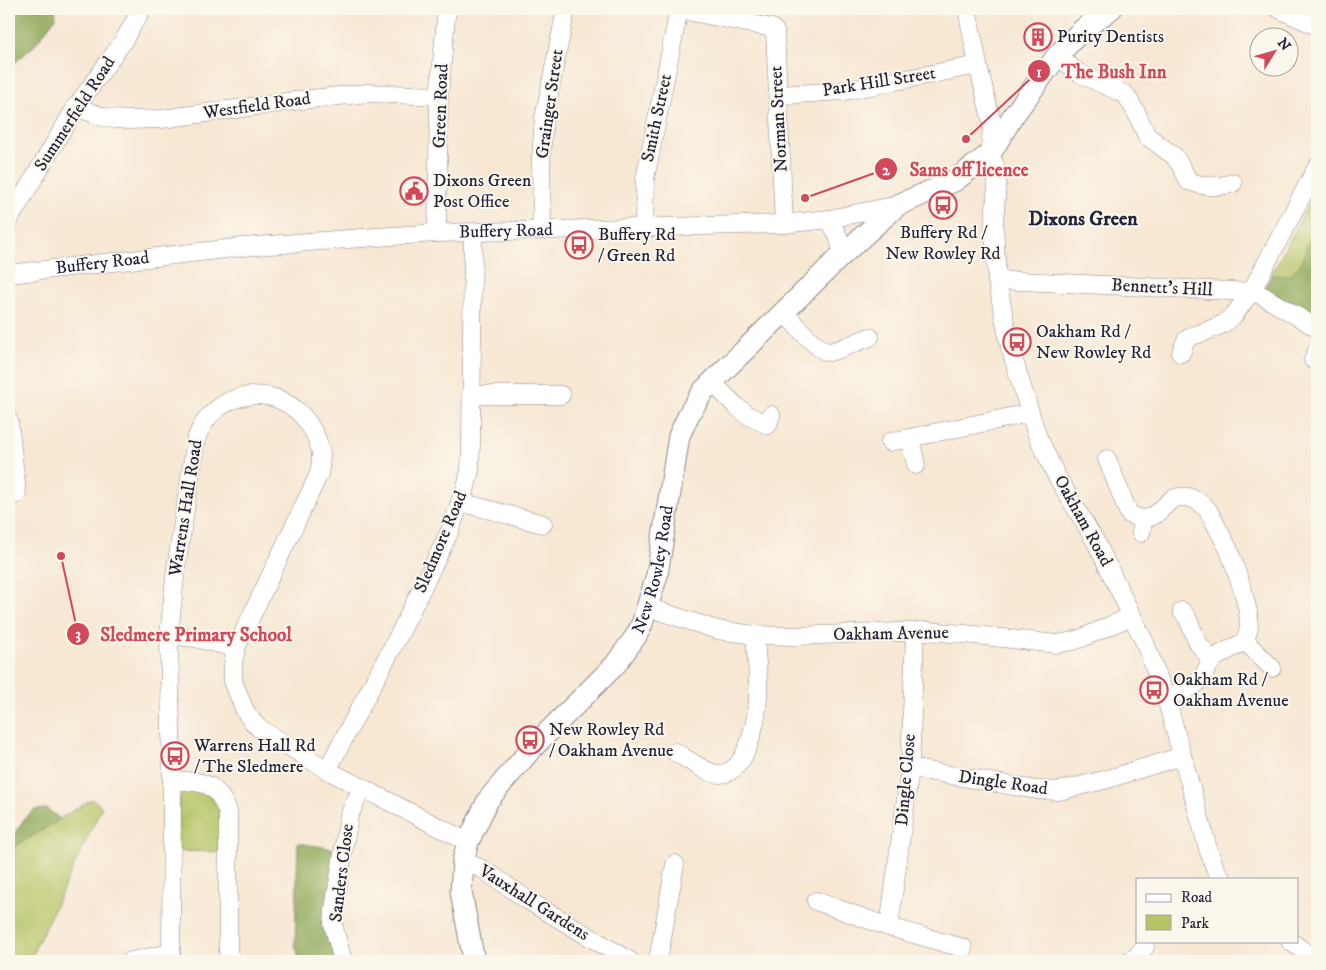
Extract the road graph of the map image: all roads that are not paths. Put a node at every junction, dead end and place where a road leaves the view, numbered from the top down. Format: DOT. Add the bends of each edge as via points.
graph roads {
  1 [pos="142,9"];
  2 [pos="448,9"];
  3 [pos="566,9"];
  4 [pos="678,9"];
  5 [pos="967,9"];
  6 [pos="1111,9"];
  7 [pos="1279,9"];
  8 [pos="1317,26"];
  9 [pos="1057,56"];
  10 [pos="978,65"];
  11 [pos="779,95"];
  12 [pos="439,96"];
  13 [pos="76,107"];
  14 [pos="990,154"];
  15 [pos="1317,168"];
  16 [pos="1233,183"];
  17 [pos="898,205"];
  18 [pos="829,219"];
  19 [pos="9,220"];
  20 [pos="784,224"];
  21 [pos="644,228"];
  22 [pos="542,230"];
  23 [pos="437,233"];
  24 [pos="473,233"];
  25 [pos="843,254"];
  26 [pos="9,274"];
  27 [pos="997,280"];
  28 [pos="1251,292"];
  29 [pos="784,312"];
  30 [pos="1317,328"];
  31 [pos="870,337"];
  32 [pos="1181,353"];
  33 [pos="712,382"];
  34 [pos="471,395"];
  35 [pos="561,395"];
  36 [pos="1030,413"];
  37 [pos="768,426"];
  38 [pos="9,429"];
  39 [pos="910,438"];
  40 [pos="890,442"];
  41 [pos="1107,459"];
  42 [pos="916,465"];
  43 [pos="17,494"];
  44 [pos="460,502"];
  45 [pos="542,524"];
  46 [pos="647,607"];
  47 [pos="1182,611"];
  48 [pos="1132,616"];
  49 [pos="915,633"];
  50 [pos="169,635"];
  51 [pos="755,635"];
  52 [pos="1245,641"];
  53 [pos="236,648"];
  54 [pos="1211,660"];
  55 [pos="1275,670"];
  56 [pos="1166,698"];
  57 [pos="675,752"];
  58 [pos="1182,756"];
  59 [pos="910,768"];
  60 [pos="327,770"];
  61 [pos="172,780"];
  62 [pos="362,787"];
  63 [pos="465,851"];
  64 [pos="675,864"];
  65 [pos="1221,878"];
  66 [pos="816,901"];
  67 [pos="889,927"];
  68 [pos="963,948"];
  69 [pos="171,957"];
  70 [pos="131,961"];
  71 [pos="231,961"];
  72 [pos="343,961"];
  73 [pos="474,961"];
  74 [pos="630,961"];
  75 [pos="658,961"];
  1 -- 13 [label="street, Summerfield Road"];
  2 -- 12 [label="street, Green Road"];
  3 -- 22 [label="street, Grainger Street" via="540,158"];
  4 -- 11 [label="street, Norman Street" via="775,30"];
  4 -- 21 [label="street, Smith Street" via="645,179"];
  5 -- 10 [label="street"];
  6 -- 9 [label="main road" via="1082,30"];
  7 -- 8 [label="street"];
  9 -- 14 [label="main road"];
  9 -- 16 [label="street" via="1079,73 1126,95 1147,136 1174,156 1188,181 1218,187"];
  10 -- 11 [label="street, Park Hill Street" via="845,91"];
  10 -- 14 [label="street" via="992,123"];
  11 -- 20 [label="street, Norman Street"];
  12 -- 13 [label="street, Westfield Road" via="368,93 129,120 115,120"];
  12 -- 23 [label="street, Green Road"];
  13 -- 19 [label="street, Summerfield Road"];
  14 -- 17 [label="main road, Buffery Road" via="954,181"];
  14 -- 27 [label="street, Oakham Road" via="997,170 994,222"];
  15 -- 28 [label="street"];
  17 -- 18 [label="street, Buffery Road"];
  17 -- 25 [label="main road, New Rowley Road"];
  18 -- 20 [label="street, Buffery Road"];
  18 -- 25 [label="street"];
  20 -- 21 [label="street, Buffery Road"];
  21 -- 22 [label="street, Buffery Road"];
  22 -- 24 [label="street, Buffery Road"];
  23 -- 24 [label="street, Buffery Road"];
  23 -- 26 [label="street, Buffery Road" via="243,247"];
  24 -- 34 [label="street, Sledmore Road"];
  25 -- 29 [label="main road, New Rowley Road"];
  27 -- 28 [label="street, Bennett's Hill"];
  27 -- 36 [label="street, Oakham Road" via="1010,348"];
  28 -- 30 [label="street, Bennett's Hill"];
  28 -- 32 [label="street" via="1234,315 1222,324 1186,340"];
  29 -- 31 [label="street" via="817,346 828,352"];
  29 -- 33 [label="main road, New Rowley Road"];
  33 -- 37 [label="street" via="748,416"];
  33 -- 46 [label="main road, New Rowley Road" via="690,412 679,436 657,575"];
  34 -- 35 [label="street"];
  34 -- 44 [label="street, Sledmore Road" via="470,470"];
  36 -- 39 [label="street"];
  36 -- 48 [label="street, Oakham Road" via="1056,475 1097,544"];
  38 -- 43 [label="street"];
  39 -- 40 [label="street"];
  39 -- 42 [label="street"];
  41 -- 52 [label="street" via="1129,514 1142,527 1172,499 1179,497 1189,497 1208,510 1229,550 1243,591 1249,628"];
  44 -- 45 [label="street"];
  44 -- 60 [label="street, Sledmore Road" via="449,533 400,633"];
  46 -- 51 [label="street, Oakham Avenue" via="717,630"];
  46 -- 63 [label="main road, New Rowley Road" via="636,636 615,665 533,747 488,800"];
  47 -- 54 [label="street" via="1198,644"];
  48 -- 49 [label="street, Oakham Avenue" via="1082,638 1057,644 965,634"];
  48 -- 56 [label="street, Oakham Road"];
  49 -- 51 [label="street, Oakham Avenue"];
  49 -- 59 [label="street, Dingle Close"];
  50 -- 53 [label="street"];
  50 -- 53 [label="street, Warrens Hall Road" via="176,568 199,429 225,403 245,396 269,396 295,408 315,433 321,454 320,469"];
  50 -- 61 [label="street, Warrens Hall Road"];
  51 -- 57 [label="street" via="758,695 752,731 743,758 736,768 720,774 711,773"];
  52 -- 54 [label="street"];
  52 -- 55 [label="street"];
  53 -- 60 [label="street, Warrens Hall Road" via="233,681 252,721"];
  54 -- 56 [label="street" via="1200,680"];
  56 -- 58 [label="street, Oakham Road"];
  58 -- 59 [label="street, Dingle Road" via="1059,790 1036,790"];
  58 -- 65 [label="street, Oakham Road" via="1210,852"];
  59 -- 67 [label="street, Dingle Close"];
  60 -- 62 [label="street, Warrens Hall Road"];
  61 -- 69 [label="street, Warrens Hall Road"];
  61 -- 71 [label="street" via="208,785 224,801 228,812 228,951"];
  62 -- 63 [label="street, Warrens Hall Road"];
  62 -- 72 [label="street, Sanders Close" via="349,816 334,909 333,924"];
  63 -- 73 [label="main road, New Rowley Road" via="461,892"];
  63 -- 74 [label="street, Vauxhall Gardens" via="484,870 529,901"];
  64 -- 75 [label="street"];
  66 -- 67 [label="street"];
  67 -- 68 [label="street"];
  69 -- 70 [label="street"];
}
